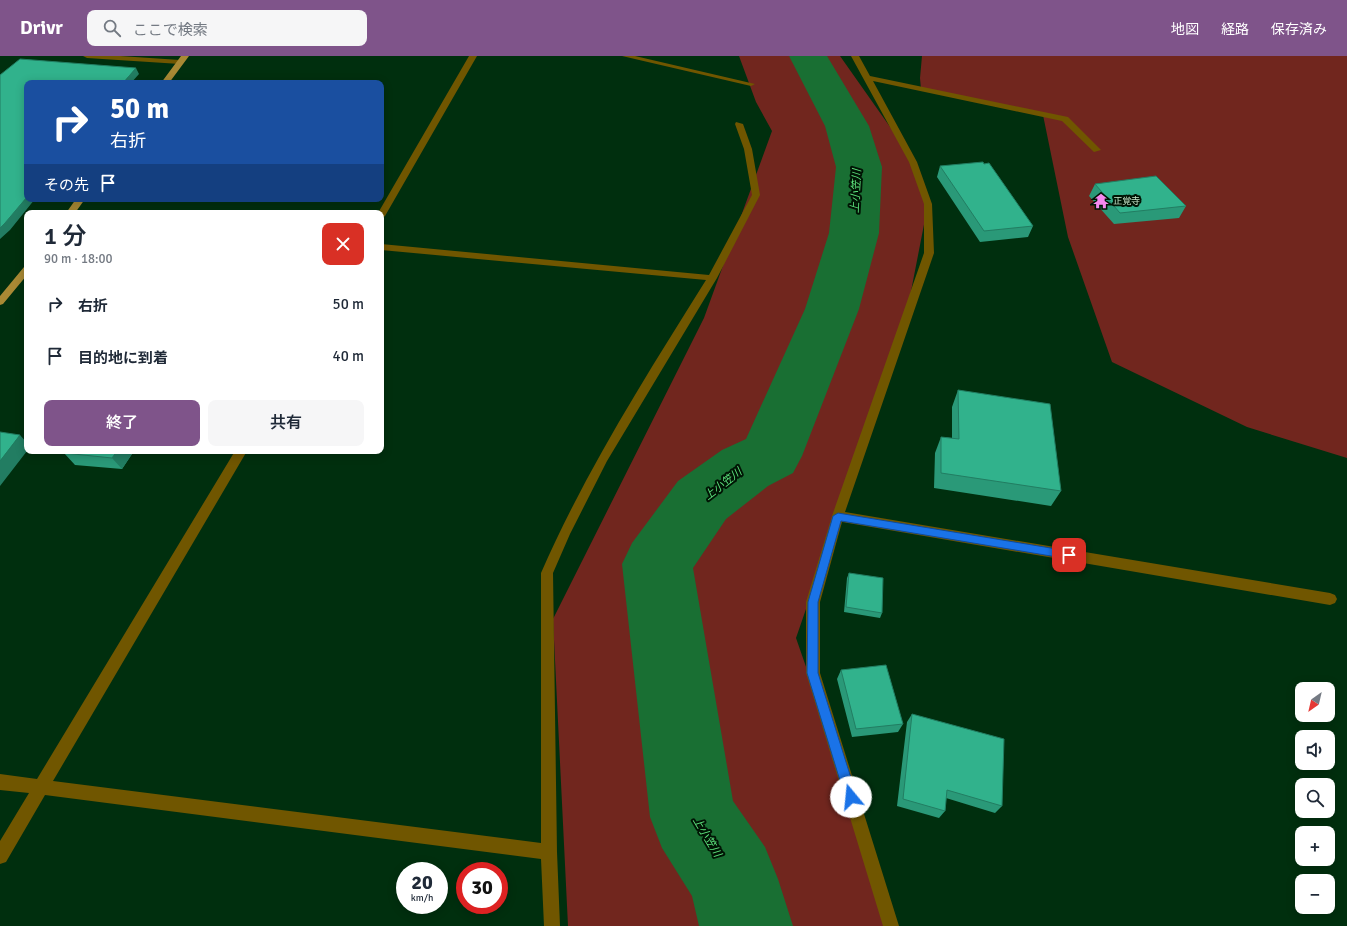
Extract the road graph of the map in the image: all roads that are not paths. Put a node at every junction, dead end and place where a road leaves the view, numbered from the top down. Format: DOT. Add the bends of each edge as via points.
graph roads {
  1 [pos="87,56"];
  2 [pos="473,56"];
  3 [pos="626,56"];
  4 [pos="855,56"];
  5 [pos="182,59"];
  6 [pos="868,78"];
  7 [pos="167,80"];
  8 [pos="751,84"];
  9 [pos="739,124"];
  10 [pos="1097,150"];
  11 [pos="384,211"];
  12 [pos="384,247"];
  13 [pos="24,273"];
  14 [pos="712,278"];
  15 [pos="0,302"];
  16 [pos="239,454"];
  17 [pos="838,516"];
  18 [pos="1330,599"];
  19 [pos="0,782"];
  20 [pos="41,787"];
  21 [pos="549,852"];
  22 [pos="0,856"];
  23 [pos="552,926"];
  24 [pos="891,926"];
  1 -- 5 [label="street"];
  2 -- 11 [label="street"];
  3 -- 8 [label="street"];
  4 -- 6 [label="street"];
  5 -- 7 [label="main road"];
  6 -- 10 [label="street" via="1065,119"];
  6 -- 17 [label="street" via="913,162 928,204 929,253"];
  9 -- 14 [label="street" via="748,149 756,196"];
  12 -- 14 [label="street"];
  13 -- 15 [label="main road"];
  14 -- 21 [label="street" via="612,439 564,531 547,573"];
  16 -- 20 [label="street"];
  17 -- 18 [label="street"];
  17 -- 24 [label="street" via="813,602 813,673"];
  19 -- 20 [label="street"];
  20 -- 21 [label="street"];
  20 -- 22 [label="street"];
  21 -- 23 [label="street"];
}
